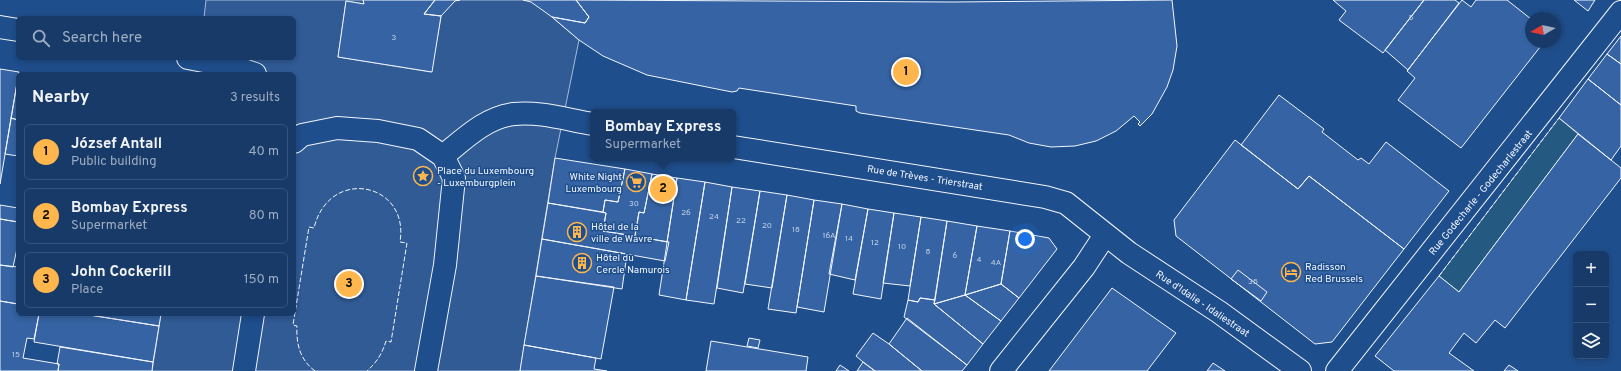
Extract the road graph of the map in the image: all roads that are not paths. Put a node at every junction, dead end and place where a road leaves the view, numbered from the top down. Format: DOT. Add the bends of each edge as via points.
graph roads {
  1 [pos="1621,12"];
  2 [pos="0,27"];
  3 [pos="16,30"];
  4 [pos="198,60"];
  5 [pos="249,72"];
  6 [pos="590,123"];
  7 [pos="297,133"];
  8 [pos="736,147"];
  9 [pos="443,156"];
  10 [pos="1105,235"];
  11 [pos="253,316"];
  12 [pos="244,371"];
  13 [pos="426,371"];
  14 [pos="1001,371"];
  15 [pos="1300,371"];
  16 [pos="1337,371"];
  1 -- 16 [label="street, Rue Godecharle - Godecharlestraat"];
  2 -- 3 [label="street"];
  4 -- 5 [label="street"];
  6 -- 9 [label="street" via="534,114 513,114 495,119 476,129"];
  7 -- 9 [label="street" via="337,128 378,131 418,139"];
  8 -- 10 [label="street, Rue de Trèves - Trierstraat" via="1045,197 1066,203"];
  9 -- 13 [label="street" via="454,178 445,265"];
  10 -- 14 [label="street" via="1084,267"];
  10 -- 15 [label="street, Rue d'Idalie - Idaliestraat"];
  11 -- 12 [label="street"];
}
